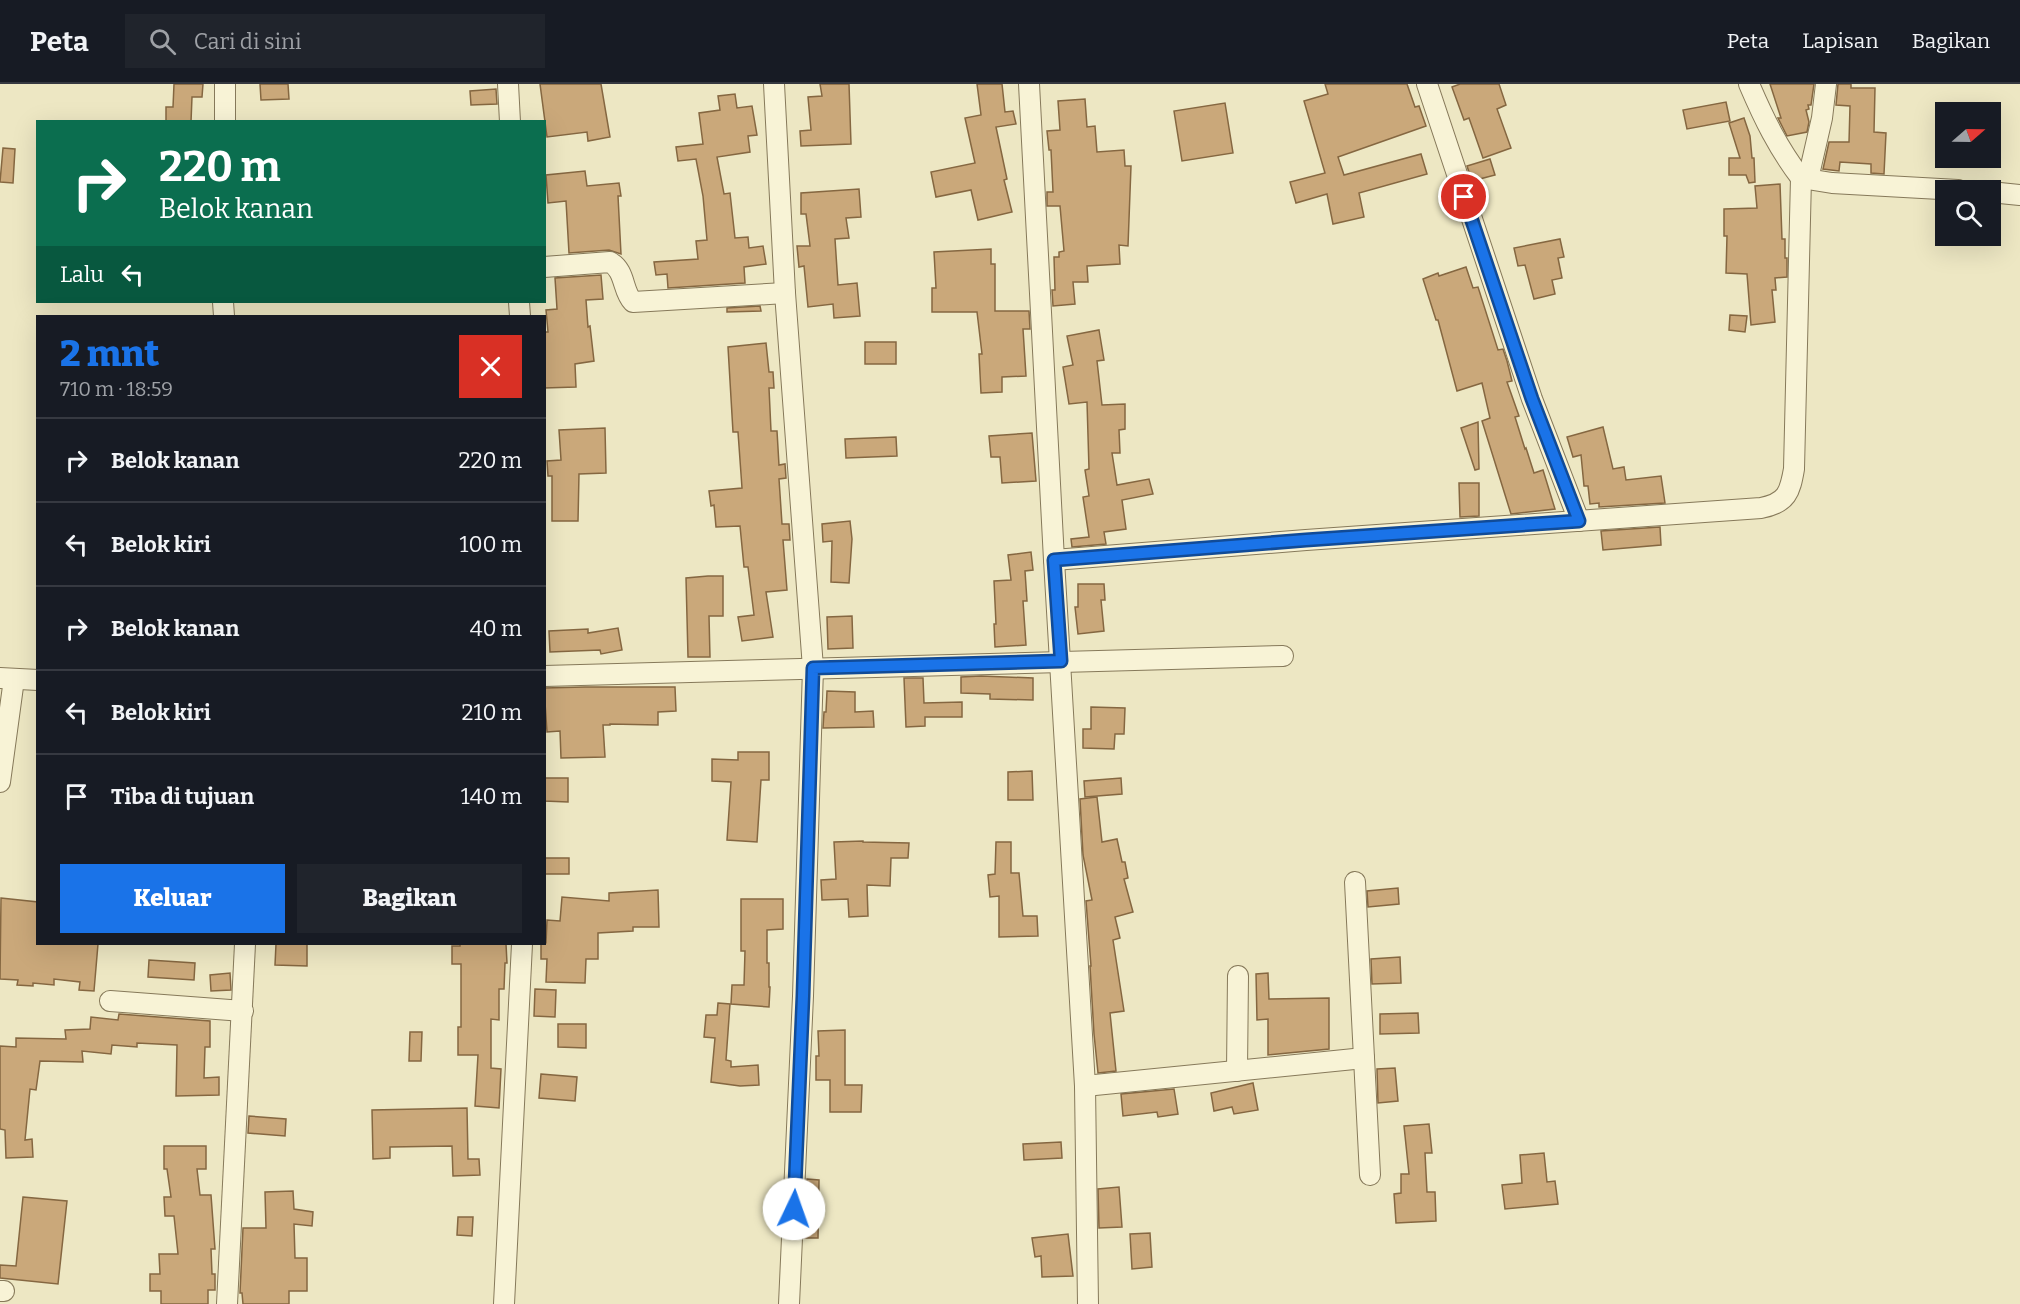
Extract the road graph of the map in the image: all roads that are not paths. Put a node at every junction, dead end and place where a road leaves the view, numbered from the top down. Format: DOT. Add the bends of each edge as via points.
graph roads {
  1 [pos="225,84"];
  2 [pos="508,84"];
  3 [pos="774,84"];
  4 [pos="1029,84"];
  5 [pos="1427,84"];
  6 [pos="1749,84"];
  7 [pos="1826,84"];
  8 [pos="225,120"];
  9 [pos="510,120"];
  10 [pos="1805,178"];
  11 [pos="1935,189"];
  12 [pos="2001,193"];
  13 [pos="2020,195"];
  14 [pos="546,267"];
  15 [pos="785,293"];
  16 [pos="1579,521"];
  17 [pos="1054,560"];
  18 [pos="1283,656"];
  19 [pos="1061,661"];
  20 [pos="813,668"];
  21 [pos="546,676"];
  22 [pos="7,678"];
  23 [pos="36,680"];
  24 [pos="0,782"];
  25 [pos="1355,882"];
  26 [pos="245,945"];
  27 [pos="522,945"];
  28 [pos="1238,976"];
  29 [pos="110,1001"];
  30 [pos="243,1011"];
  31 [pos="1364,1058"];
  32 [pos="1237,1071"];
  33 [pos="1085,1086"];
  34 [pos="1370,1175"];
  35 [pos="227,1304"];
  36 [pos="504,1304"];
  37 [pos="789,1304"];
  38 [pos="1088,1304"];
  1 -- 8 [label="street"];
  2 -- 9 [label="street"];
  3 -- 15 [label="street"];
  4 -- 17 [label="street"];
  5 -- 16 [label="street" via="1532,399"];
  6 -- 10 [label="street" via="1783,154"];
  7 -- 10 [label="street" via="1822,118"];
  10 -- 11 [label="street"];
  10 -- 16 [label="street" via="1794,469 1788,493 1776,503 1761,507"];
  12 -- 13 [label="street"];
  14 -- 15 [label="street" via="610,262 617,266 633,302"];
  15 -- 20 [label="street"];
  16 -- 17 [label="street"];
  17 -- 19 [label="street"];
  18 -- 19 [label="street"];
  19 -- 20 [label="street"];
  19 -- 33 [label="street"];
  20 -- 21 [label="street"];
  20 -- 37 [label="street"];
  22 -- 23 [label="street"];
  22 -- 24 [label="street"];
  25 -- 31 [label="street"];
  26 -- 30 [label="street"];
  27 -- 36 [label="street"];
  28 -- 32 [label="street"];
  29 -- 30 [label="street"];
  30 -- 35 [label="street"];
  31 -- 32 [label="street"];
  31 -- 34 [label="street"];
  32 -- 33 [label="street"];
  33 -- 38 [label="street"];
}
